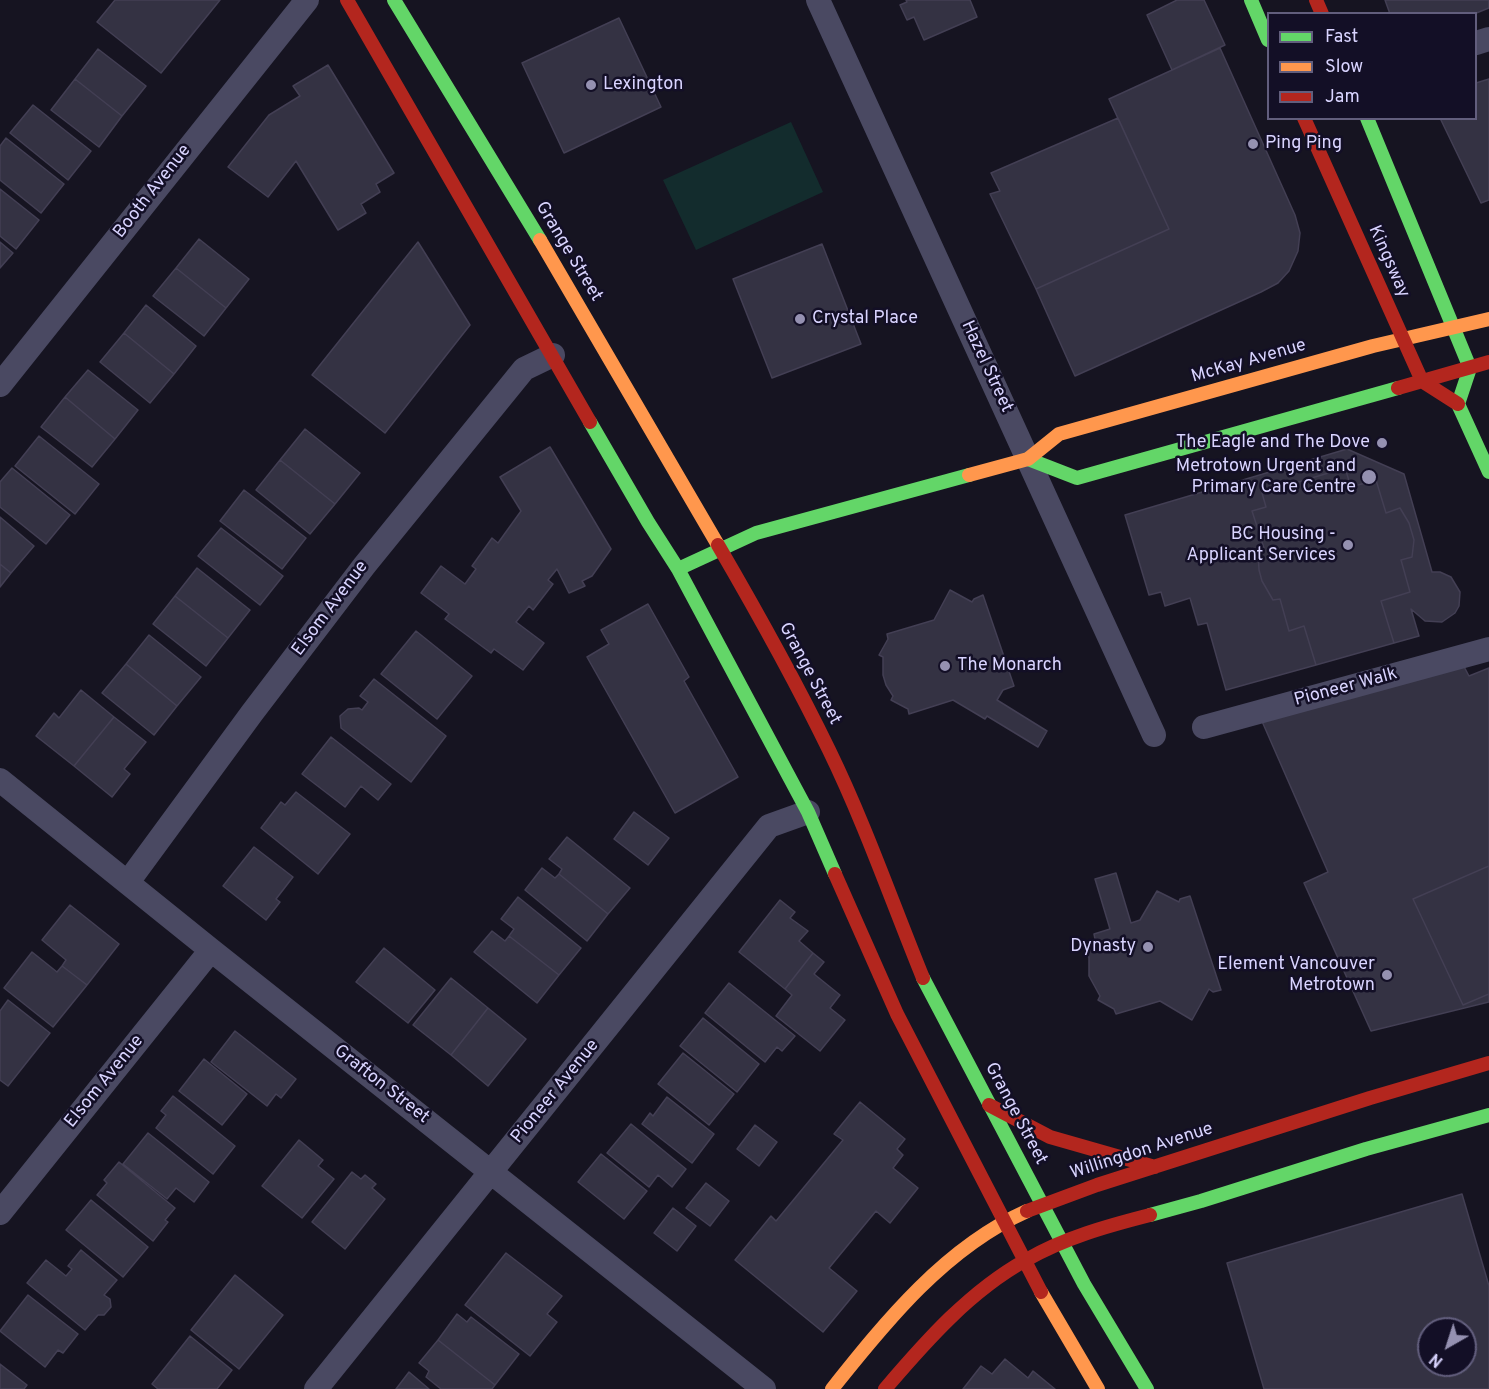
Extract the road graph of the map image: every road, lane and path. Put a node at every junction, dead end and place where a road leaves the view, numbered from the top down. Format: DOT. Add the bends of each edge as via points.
graph roads {
  1 [pos="307,0"];
  2 [pos="347,0"];
  3 [pos="394,0"];
  4 [pos="818,0"];
  5 [pos="1251,0"];
  6 [pos="1267,36"];
  7 [pos="1305,120"];
  8 [pos="1368,120"];
  9 [pos="1489,319"];
  10 [pos="1452,327"];
  11 [pos="1404,340"];
  12 [pos="553,355"];
  13 [pos="1489,362"];
  14 [pos="1470,368"];
  15 [pos="1422,381"];
  16 [pos="0,385"];
  17 [pos="1458,404"];
  18 [pos="1028,459"];
  19 [pos="1489,472"];
  20 [pos="721,548"];
  21 [pos="678,569"];
  22 [pos="1489,649"];
  23 [pos="1204,727"];
  24 [pos="1154,735"];
  25 [pos="0,780"];
  26 [pos="808,812"];
  27 [pos="128,882"];
  28 [pos="211,950"];
  29 [pos="1489,1063"];
  30 [pos="989,1105"];
  31 [pos="1489,1115"];
  32 [pos="1155,1167"];
  33 [pos="490,1171"];
  34 [pos="1041,1203"];
  35 [pos="0,1213"];
  36 [pos="1005,1223"];
  37 [pos="1062,1242"];
  38 [pos="1025,1260"];
  39 [pos="316,1389"];
  40 [pos="764,1389"];
  41 [pos="832,1389"];
  42 [pos="885,1389"];
  43 [pos="1098,1389"];
  44 [pos="1147,1389"];
  1 -- 16 [label="street, Booth Avenue"];
  2 -- 12 [label="main road"];
  3 -- 20 [label="main road, Grange Street"];
  4 -- 18 [label="street, Hazel Street"];
  5 -- 6 [label="main road"];
  7 -- 11 [label="main road, Kingsway"];
  8 -- 10 [label="main road, Kingsway"];
  9 -- 10 [label="main road, McKay Avenue"];
  10 -- 11 [label="main road, McKay Avenue"];
  10 -- 14 [label="main road, Kingsway"];
  11 -- 15 [label="main road, Kingsway"];
  11 -- 18 [label="main road, McKay Avenue" via="1059,434"];
  12 -- 21 [label="main road"];
  12 -- 27 [label="street, Elsom Avenue" via="524,369 364,566"];
  13 -- 14 [label="main road"];
  14 -- 15 [label="main road"];
  14 -- 17 [label="main road"];
  15 -- 17 [label="main road"];
  15 -- 18 [label="main road" via="1077,478"];
  17 -- 19 [label="main road"];
  18 -- 20 [label="main road, McKay Avenue" via="756,533"];
  18 -- 24 [label="street, Hazel Street"];
  20 -- 21 [label="main road, McKay Avenue"];
  20 -- 30 [label="main road, Grange Street" via="829,750 922,977"];
  21 -- 26 [label="main road"];
  22 -- 23 [label="street, Pioneer Walk"];
  25 -- 27 [label="street, Grafton Street"];
  26 -- 33 [label="street, Pioneer Avenue" via="769,826"];
  26 -- 36 [label="main road" via="897,1014"];
  27 -- 28 [label="street, Grafton Street"];
  28 -- 33 [label="street, Grafton Street"];
  28 -- 35 [label="street, Elsom Avenue"];
  29 -- 32 [label="main road, Willingdon Avenue" via="1382,1093"];
  30 -- 32 [label="main road" via="1050,1137"];
  30 -- 34 [label="main road, Grange Street"];
  31 -- 37 [label="main road"];
  32 -- 34 [label="main road, Willingdon Avenue"];
  33 -- 39 [label="street, Pioneer Avenue"];
  33 -- 40 [label="street, Grafton Street"];
  34 -- 36 [label="main road, Willingdon Avenue"];
  34 -- 37 [label="main road, Grange Street"];
  36 -- 38 [label="main road"];
  36 -- 41 [label="main road, Willingdon Avenue" via="941,1267 872,1338"];
  37 -- 38 [label="main road"];
  37 -- 44 [label="main road, Grange Street"];
  38 -- 42 [label="main road" via="941,1326"];
  38 -- 43 [label="main road"];
}
